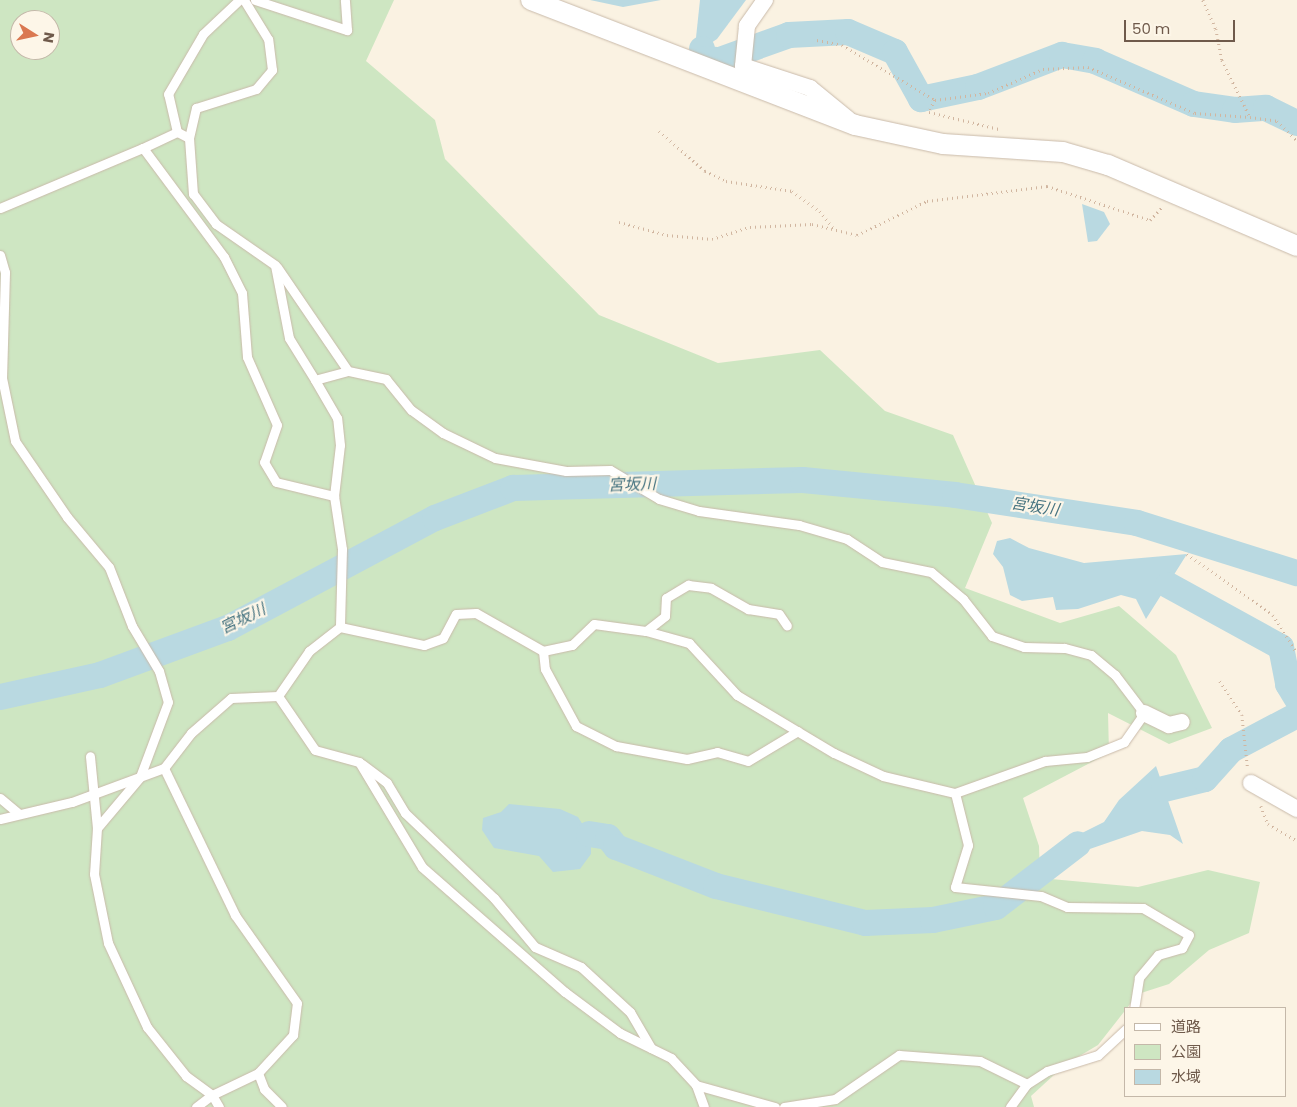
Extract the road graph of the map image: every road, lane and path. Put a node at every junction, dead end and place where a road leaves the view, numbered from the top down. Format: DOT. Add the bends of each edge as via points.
graph roads {
  1 [pos="239,0"];
  2 [pos="244,0"];
  3 [pos="255,0"];
  4 [pos="345,0"];
  5 [pos="531,0"];
  6 [pos="765,0"];
  7 [pos="1203,0"];
  8 [pos="817,40"];
  9 [pos="935,100"];
  10 [pos="1250,117"];
  11 [pos="855,125"];
  12 [pos="177,132"];
  13 [pos="660,132"];
  14 [pos="1009,133"];
  15 [pos="189,138"];
  16 [pos="1297,140"];
  17 [pos="143,148"];
  18 [pos="1172,195"];
  19 [pos="0,208"];
  20 [pos="620,222"];
  21 [pos="834,230"];
  22 [pos="1297,246"];
  23 [pos="0,255"];
  24 [pos="275,265"];
  25 [pos="348,371"];
  26 [pos="315,380"];
  27 [pos="334,496"];
  28 [pos="1187,554"];
  29 [pos="787,626"];
  30 [pos="340,627"];
  31 [pos="646,630"];
  32 [pos="543,650"];
  33 [pos="1297,653"];
  34 [pos="1220,681"];
  35 [pos="278,696"];
  36 [pos="1144,713"];
  37 [pos="1182,722"];
  38 [pos="798,732"];
  39 [pos="90,756"];
  40 [pos="359,762"];
  41 [pos="164,768"];
  42 [pos="140,777"];
  43 [pos="1251,783"];
  44 [pos="955,792"];
  45 [pos="92,795"];
  46 [pos="0,798"];
  47 [pos="1297,809"];
  48 [pos="18,813"];
  49 [pos="0,819"];
  50 [pos="97,828"];
  51 [pos="1297,841"];
  52 [pos="1134,1007"];
  53 [pos="1124,1031"];
  54 [pos="651,1048"];
  55 [pos="258,1073"];
  56 [pos="1027,1084"];
  57 [pos="696,1086"];
  58 [pos="212,1096"];
  59 [pos="196,1107"];
  60 [pos="219,1107"];
  61 [pos="282,1107"];
  62 [pos="704,1107"];
  63 [pos="775,1107"];
  64 [pos="784,1107"];
  65 [pos="1010,1107"];
  1 -- 12 [label="lane" via="203,34 168,94"];
  2 -- 15 [label="lane" via="268,39 272,70 256,89 196,108"];
  3 -- 4 [label="lane" via="347,30"];
  5 -- 11 [label="street"];
  6 -- 11 [label="street" via="747,26 743,66 810,88"];
  7 -- 10 [label="path" via="1216,29 1222,60"];
  8 -- 9 [label="path" via="842,45"];
  9 -- 10 [label="path" via="988,93 1043,69 1088,67 1195,113"];
  9 -- 14 [label="path" via="929,112"];
  10 -- 16 [label="path" via="1277,121"];
  11 -- 18 [label="street" via="942,144 1063,152 1108,165"];
  12 -- 15 [label="lane"];
  12 -- 17 [label="lane"];
  13 -- 21 [label="path" via="705,171 726,181 792,191 820,211"];
  15 -- 24 [label="lane" via="193,194 216,224"];
  17 -- 19 [label="lane"];
  17 -- 27 [label="lane" via="224,256 242,293 247,357 277,424 264,462 276,482"];
  18 -- 21 [label="path" via="1150,220 1047,186 927,200 857,236"];
  18 -- 22 [label="street"];
  20 -- 21 [label="path" via="667,234 712,239 750,227 812,224"];
  23 -- 42 [label="lane" via="5,272 2,378 15,441 67,517 108,567 132,626 159,671 166,694 168,702"];
  24 -- 25 [label="lane"];
  24 -- 26 [label="lane" via="289,338"];
  25 -- 26 [label="lane"];
  25 -- 36 [label="lane" via="386,379 411,410 443,433 494,458 566,471 610,470 659,499 699,511 799,525 847,539 882,562 931,572 963,599 992,636 1024,648 1064,648 1092,655 1115,675"];
  26 -- 27 [label="lane" via="337,418 340,444"];
  27 -- 30 [label="lane" via="342,549"];
  28 -- 33 [label="path" via="1273,615"];
  29 -- 31 [label="lane" via="779,614 748,609 711,588 688,585 666,598 665,616"];
  30 -- 32 [label="lane" via="424,645 443,638 456,614 476,613"];
  30 -- 35 [label="lane" via="309,651"];
  31 -- 32 [label="lane" via="594,624 572,645"];
  31 -- 38 [label="lane" via="689,643 737,695"];
  32 -- 38 [label="lane" via="545,669 576,726 616,746 687,759 717,752 748,760"];
  34 -- 43 [label="path" via="1242,715"];
  35 -- 40 [label="lane" via="315,750"];
  35 -- 41 [label="lane" via="231,698 191,733"];
  36 -- 37 [label="street" via="1169,725"];
  36 -- 44 [label="lane" via="1124,742 1087,757 1045,761"];
  38 -- 44 [label="lane" via="883,776"];
  39 -- 45 [label="lane"];
  40 -- 54 [label="lane" via="422,867 565,992 620,1033"];
  40 -- 54 [label="lane" via="387,782 405,813 494,898 535,947 581,966 630,1012"];
  41 -- 42 [label="lane"];
  41 -- 55 [label="lane" via="235,915 297,1003 293,1035"];
  42 -- 45 [label="lane"];
  42 -- 50 [label="lane"];
  43 -- 47 [label="street"];
  43 -- 51 [label="path" via="1268,824"];
  44 -- 52 [label="lane" via="968,845 955,887 1008,890 1041,896 1067,907 1143,908 1189,935 1182,948 1158,955 1139,978"];
  45 -- 48 [label="lane"];
  45 -- 50 [label="lane"];
  46 -- 48 [label="lane"];
  48 -- 49 [label="lane"];
  50 -- 58 [label="lane" via="94,874 108,943 121,977 147,1027 186,1076"];
  53 -- 56 [label="lane" via="1098,1055 1047,1071"];
  54 -- 57 [label="lane" via="671,1058"];
  55 -- 58 [label="lane"];
  55 -- 61 [label="lane" via="264,1089"];
  56 -- 64 [label="lane" via="980,1061 899,1055 835,1099"];
  56 -- 65 [label="lane"];
  57 -- 62 [label="lane"];
  57 -- 63 [label="lane"];
  58 -- 59 [label="lane"];
  58 -- 60 [label="lane"];
}
